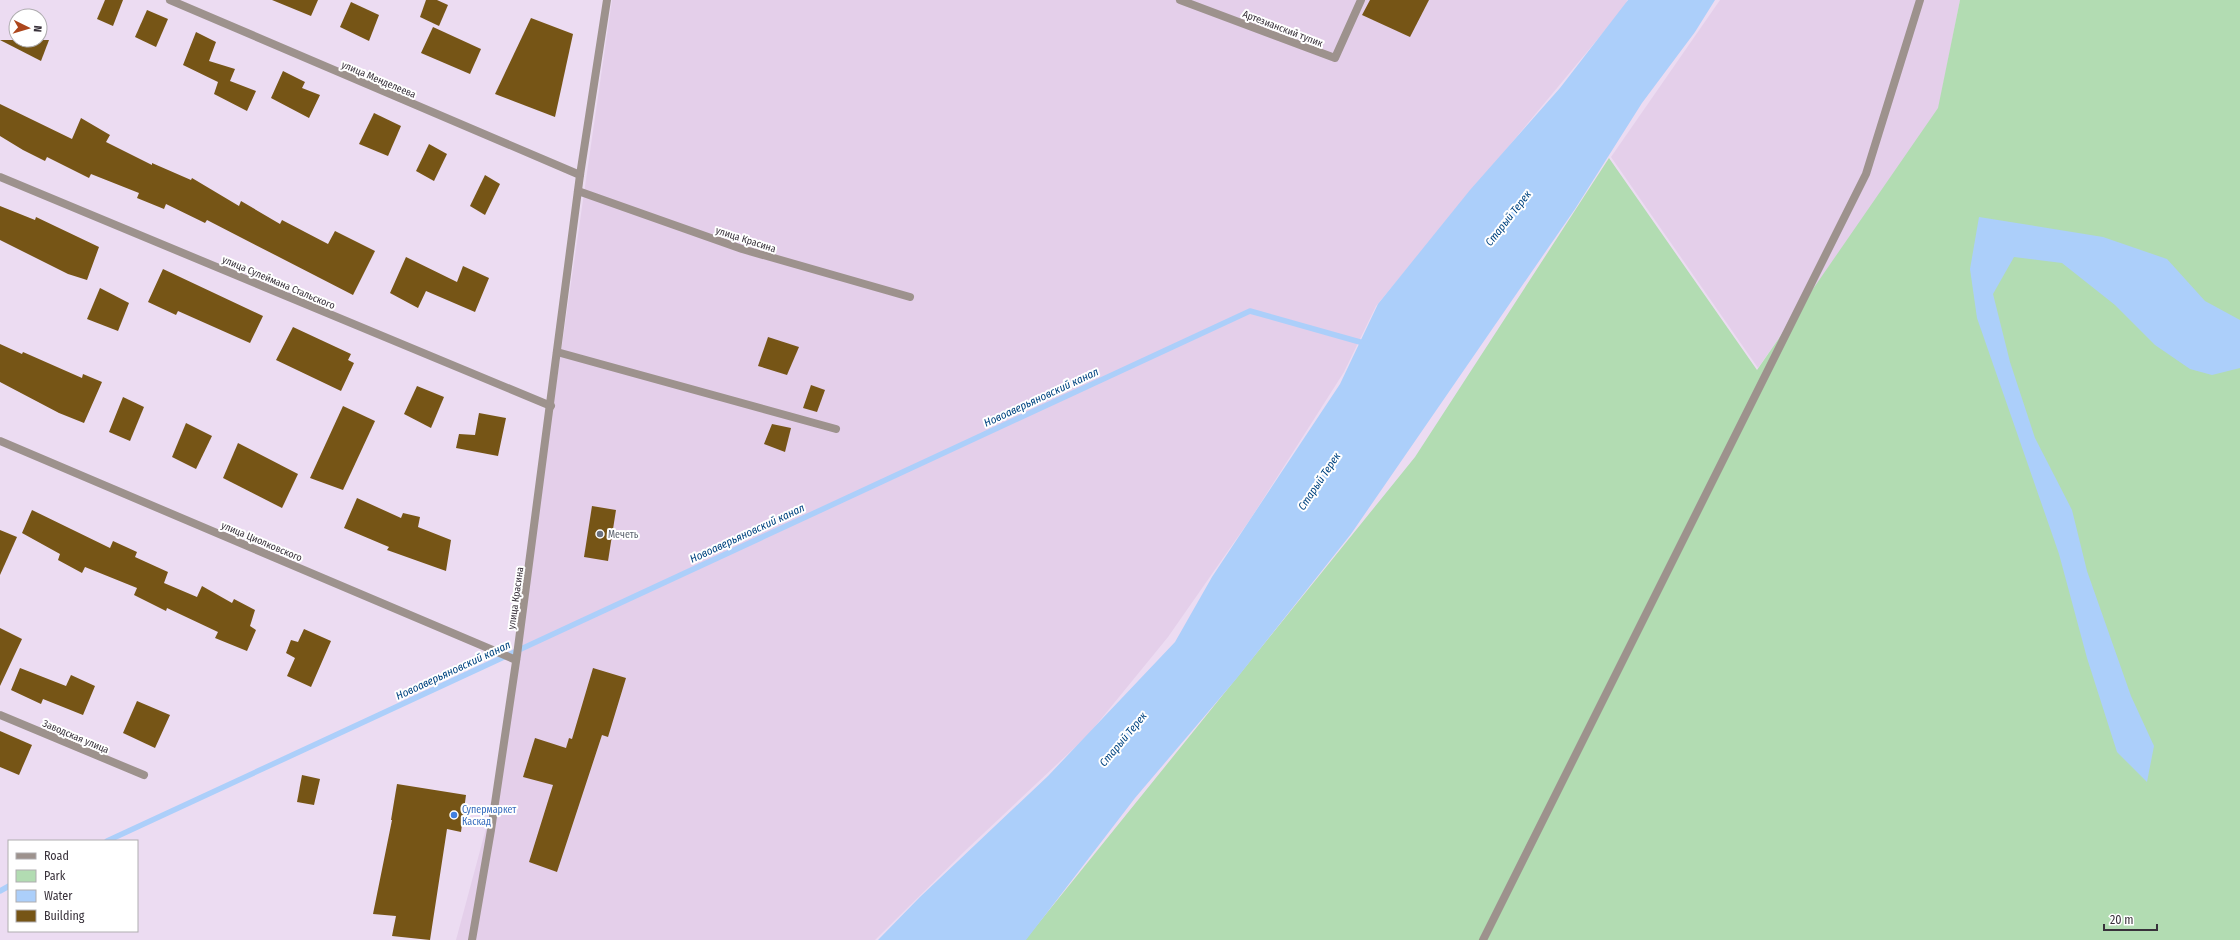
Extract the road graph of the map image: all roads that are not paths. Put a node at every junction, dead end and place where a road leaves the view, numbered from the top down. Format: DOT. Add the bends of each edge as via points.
graph roads {
  1 [pos="170,0"];
  2 [pos="607,0"];
  3 [pos="1180,0"];
  4 [pos="1361,0"];
  5 [pos="1920,0"];
  6 [pos="580,176"];
  7 [pos="0,177"];
  8 [pos="578,191"];
  9 [pos="910,297"];
  10 [pos="557,352"];
  11 [pos="550,406"];
  12 [pos="836,429"];
  13 [pos="0,441"];
  14 [pos="516,660"];
  15 [pos="0,715"];
  16 [pos="144,776"];
  17 [pos="472,940"];
  18 [pos="1483,940"];
  1 -- 6 [label="street, улица Менделеева"];
  2 -- 6 [label="street, улица Красина"];
  3 -- 4 [label="street, Артезианский тупик" via="1335,58"];
  5 -- 18 [label="street" via="1866,174"];
  6 -- 8 [label="street, улица Красина"];
  7 -- 11 [label="street, улица Сулеймана Стальского"];
  8 -- 9 [label="street, улица Красина" via="742,249"];
  8 -- 10 [label="street, улица Красина"];
  10 -- 11 [label="street, улица Красина"];
  10 -- 12 [label="street"];
  11 -- 14 [label="street, улица Красина"];
  13 -- 14 [label="street, улица Циолковского"];
  14 -- 17 [label="street, улица Красина"];
  15 -- 16 [label="street, Заводская улица"];
}
